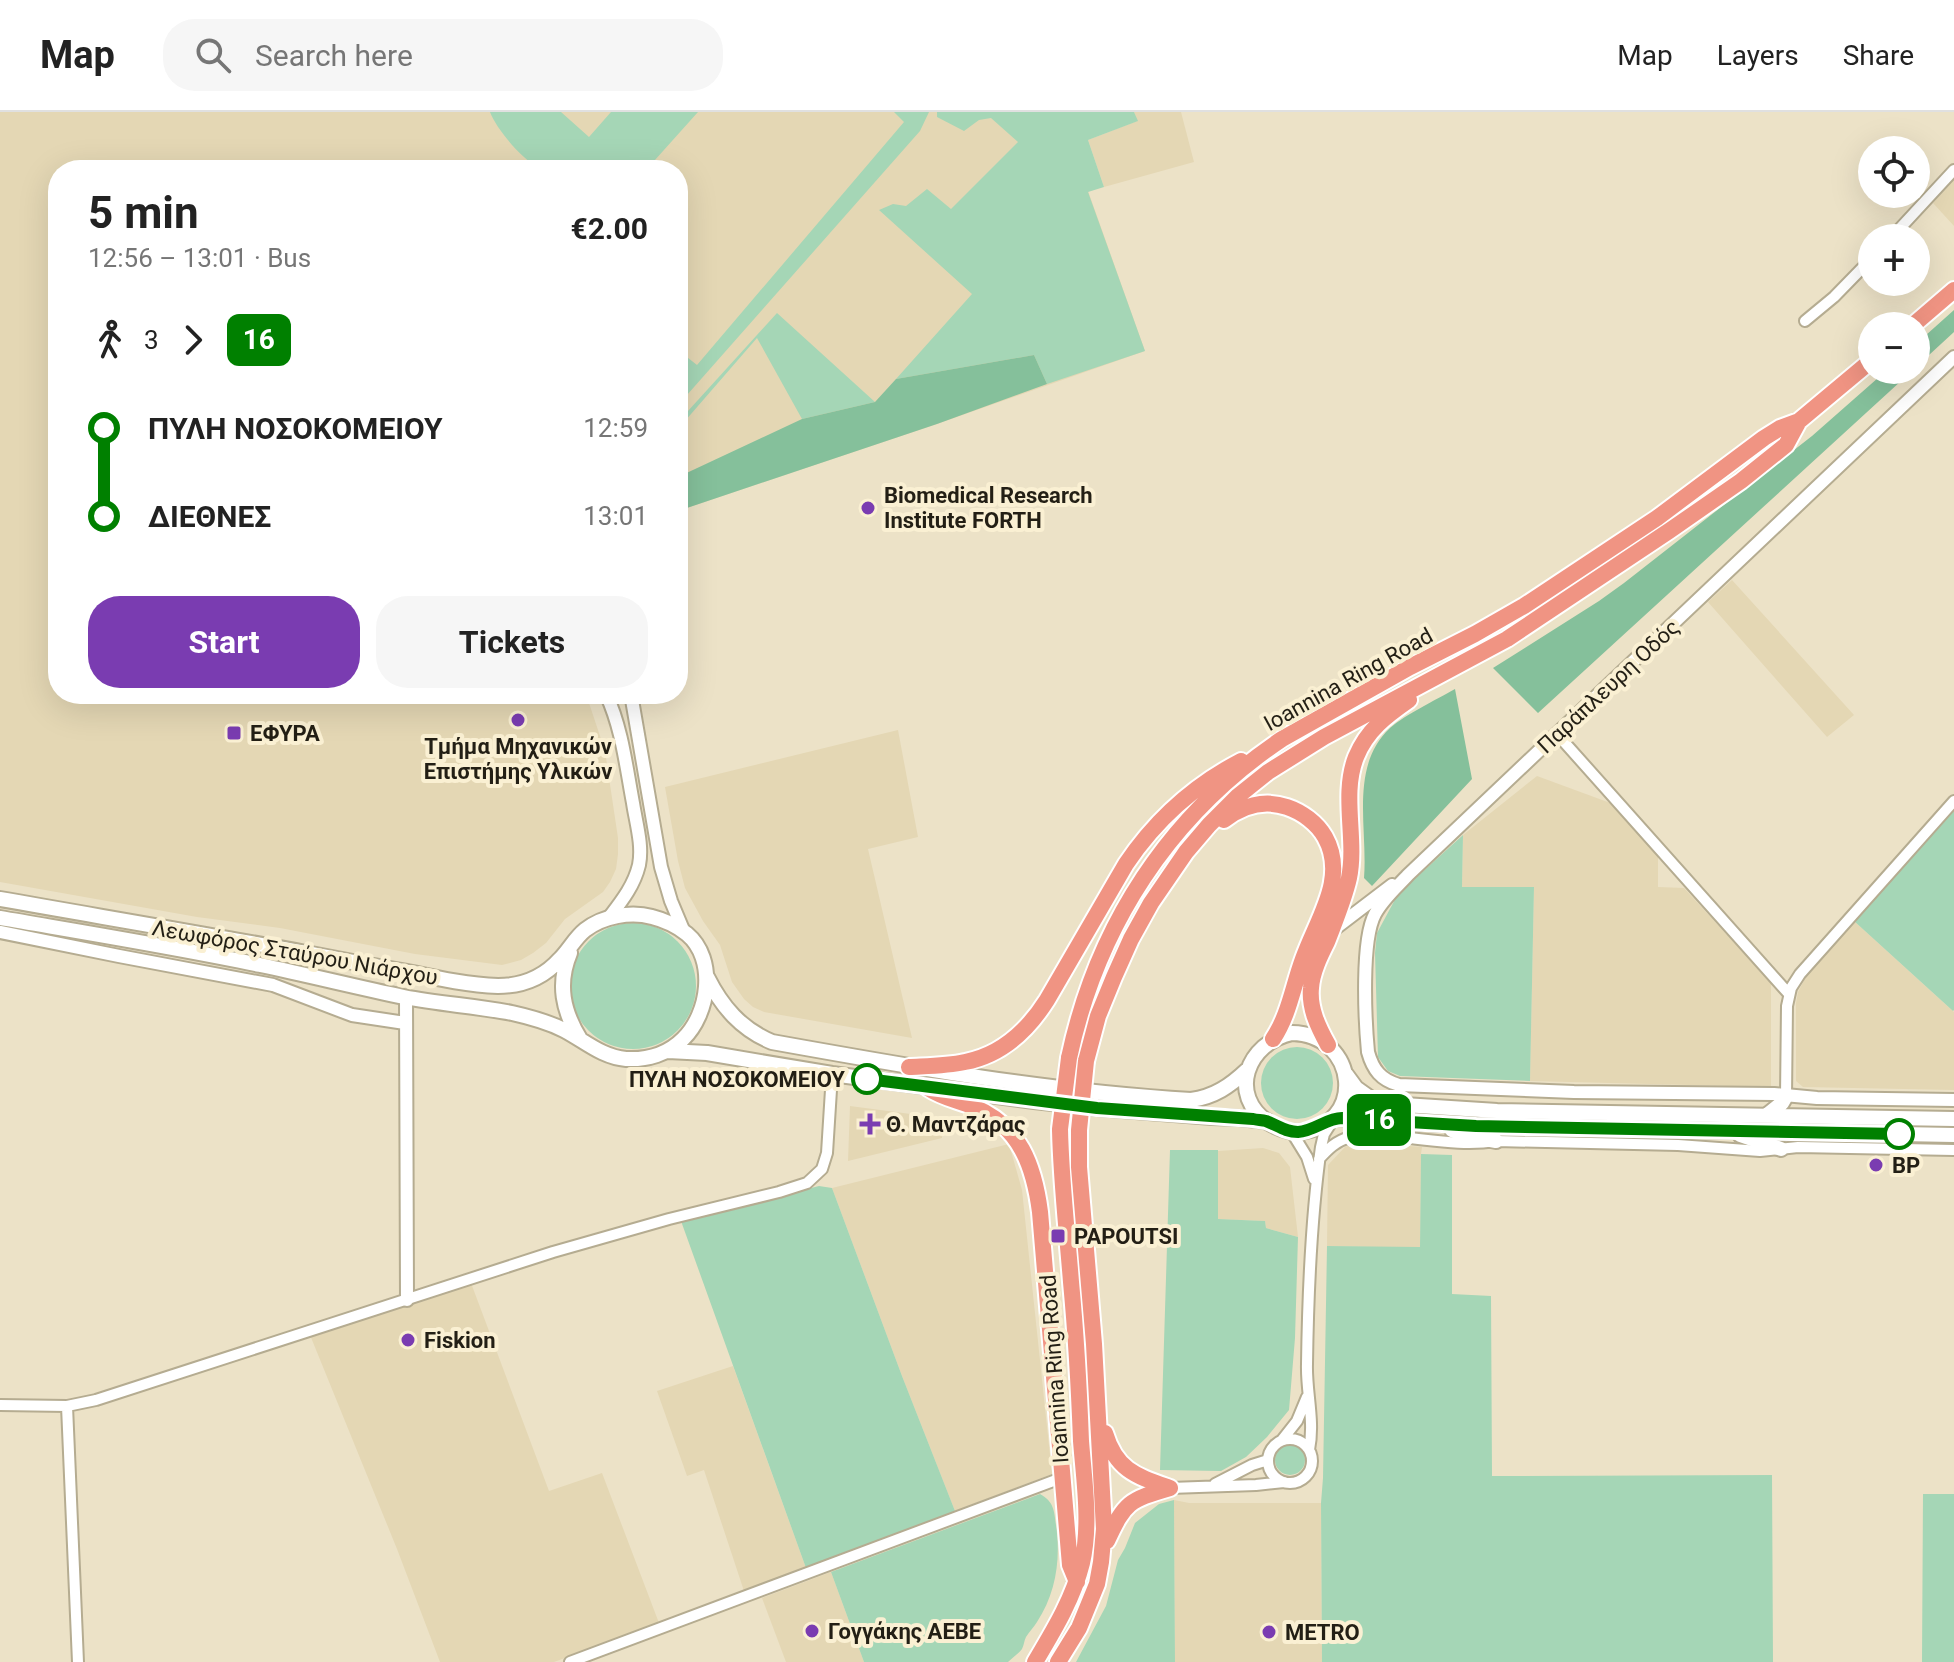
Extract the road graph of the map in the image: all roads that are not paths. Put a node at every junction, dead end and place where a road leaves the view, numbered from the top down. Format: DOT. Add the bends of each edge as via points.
graph roads {
  1 [pos="1954,170"];
  2 [pos="1904,224"];
  3 [pos="1858,272"];
  4 [pos="1954,290"];
  5 [pos="1928,312"];
  6 [pos="1805,321"];
  7 [pos="1954,357"];
  8 [pos="1858,372"];
  9 [pos="1799,421"];
  10 [pos="1433,678"];
  11 [pos="611,704"];
  12 [pos="631,704"];
  13 [pos="1557,734"];
  14 [pos="1265,751"];
  15 [pos="1954,801"];
  16 [pos="1199,836"];
  17 [pos="1401,882"];
  18 [pos="0,899"];
  19 [pos="0,918"];
  20 [pos="608,919"];
  21 [pos="0,932"];
  22 [pos="684,932"];
  23 [pos="1331,932"];
  24 [pos="575,942"];
  25 [pos="706,976"];
  26 [pos="1789,994"];
  27 [pos="406,997"];
  28 [pos="405,1023"];
  29 [pos="581,1039"];
  30 [pos="1273,1039"];
  31 [pos="1328,1045"];
  32 [pos="667,1051"];
  33 [pos="1077,1060"];
  34 [pos="909,1067"];
  35 [pos="1247,1070"];
  36 [pos="1345,1073"];
  37 [pos="832,1074"];
  38 [pos="928,1088"];
  39 [pos="1786,1096"];
  40 [pos="1954,1100"];
  41 [pos="1767,1115"];
  42 [pos="1335,1118"];
  43 [pos="1954,1119"];
  44 [pos="1267,1121"];
  45 [pos="1446,1125"];
  46 [pos="1291,1131"];
  47 [pos="1729,1131"];
  48 [pos="1954,1135"];
  49 [pos="1496,1141"];
  50 [pos="1781,1149"];
  51 [pos="1954,1150"];
  52 [pos="1319,1159"];
  53 [pos="1315,1193"];
  54 [pos="407,1300"];
  55 [pos="1307,1395"];
  56 [pos="0,1405"];
  57 [pos="67,1406"];
  58 [pos="1098,1410"];
  59 [pos="1282,1440"];
  60 [pos="1309,1450"];
  61 [pos="1268,1460"];
  62 [pos="1064,1477"];
  63 [pos="1286,1482"];
  64 [pos="1209,1487"];
  65 [pos="1170,1488"];
  66 [pos="1102,1554"];
  67 [pos="1077,1582"];
  68 [pos="78,1662"];
  69 [pos="570,1662"];
  70 [pos="1035,1662"];
  71 [pos="1058,1662"];
  1 -- 2 [label="street"];
  3 -- 6 [label="street"];
  4 -- 5 [label="highway"];
  7 -- 13 [label="street, Παράπλευρη Οδός"];
  8 -- 9 [label="highway, Ioannina Ring Road"];
  9 -- 10 [label="highway, Ioannina Ring Road" via="1786,445 1741,481 1507,639"];
  9 -- 14 [label="highway, Ioannina Ring Road" via="1764,438 1657,518 1524,606"];
  10 -- 16 [label="highway, Ioannina Ring Road" via="1268,772"];
  10 -- 23 [label="highway" via="1378,723 1357,754 1351,779 1352,859"];
  11 -- 20 [label="street" via="640,844 633,881"];
  12 -- 22 [label="street" via="661,867"];
  13 -- 17 [label="street, Παράπλευρη Οδός"];
  13 -- 26 [label="street"];
  14 -- 33 [label="highway, Ioannina Ring Road" via="1180,828 1137,886 1095,967 1076,1024"];
  14 -- 34 [label="highway" via="1232,765 1190,794 1141,843 1036,1016 1016,1038 964,1063"];
  15 -- 26 [label="street" via="1817,954"];
  16 -- 30 [label="highway" via="1244,807 1279,805 1312,821 1330,847 1333,885"];
  16 -- 33 [label="highway, Ioannina Ring Road" via="1131,939"];
  17 -- 23 [label="street"];
  17 -- 39 [label="street, Παράπλευρη Οδός" via="1379,908 1368,933 1367,1044 1383,1078 1405,1086"];
  18 -- 24 [label="main road, Λεωφόρος Σταύρου Νιάρχου" via="485,985 530,981 549,970"];
  19 -- 27 [label="main road, Λεωφόρος Σταύρου Νιάρχου" via="258,964"];
  20 -- 22 [label="main road" via="639,914"];
  20 -- 24 [label="main road, Λεωφόρος Σταύρου Νιάρχου"];
  21 -- 28 [label="street" via="273,985 352,1015"];
  22 -- 25 [label="main road" via="700,951"];
  23 -- 31 [label="highway" via="1311,993 1313,1013"];
  24 -- 29 [label="main road" via="562,993"];
  25 -- 32 [label="main road" via="702,1010 694,1026"];
  25 -- 34 [label="main road" via="722,1004 745,1027 772,1042"];
  26 -- 39 [label="street"];
  27 -- 28 [label="street"];
  27 -- 29 [label="main road, Λεωφόρος Σταύρου Νιάρχου" via="520,1015"];
  28 -- 54 [label="street"];
  29 -- 32 [label="main road, Λεωφόρος Σταύρου Νιάρχου" via="622,1058 649,1058"];
  30 -- 31 [label="main road" via="1307,1033"];
  30 -- 35 [label="main road"];
  31 -- 36 [label="main road"];
  32 -- 37 [label="main road, Λεωφόρος Σταύρου Νιάρχου"];
  33 -- 58 [label="highway, Ioannina Ring Road, bridge" via="1079,1167"];
  33 -- 67 [label="highway, Ioannina Ring Road, bridge" via="1060,1129 1085,1515"];
  34 -- 35 [label="main road" via="1191,1100 1222,1090"];
  35 -- 44 [label="main road" via="1252,1104"];
  36 -- 41 [label="main road" via="1370,1098 1395,1104"];
  36 -- 42 [label="main road" via="1345,1097"];
  37 -- 38 [label="main road, Λεωφόρος Σταύρου Νιάρχου"];
  37 -- 54 [label="street" via="827,1153 822,1169 807,1183 568,1248"];
  38 -- 44 [label="main road, Λεωφόρος Σταύρου Νιάρχου"];
  38 -- 62 [label="highway" via="999,1122 1031,1165 1038,1192"];
  39 -- 40 [label="street"];
  39 -- 41 [label="main road"];
  41 -- 43 [label="main road"];
  42 -- 45 [label="main road"];
  42 -- 46 [label="main road" via="1312,1129"];
  42 -- 52 [label="street" via="1324,1134"];
  44 -- 46 [label="main road"];
  45 -- 47 [label="main road"];
  45 -- 49 [label="main road" via="1464,1135"];
  46 -- 53 [label="street" via="1311,1166"];
  47 -- 48 [label="main road"];
  47 -- 50 [label="main road"];
  49 -- 50 [label="street"];
  49 -- 52 [label="street" via="1471,1144 1362,1134 1332,1145"];
  50 -- 51 [label="street"];
  52 -- 53 [label="street"];
  53 -- 55 [label="street"];
  54 -- 57 [label="street"];
  55 -- 59 [label="street"];
  55 -- 60 [label="street"];
  56 -- 57 [label="street"];
  57 -- 68 [label="street"];
  58 -- 65 [label="highway" via="1121,1464"];
  58 -- 66 [label="highway, Ioannina Ring Road"];
  59 -- 60 [label="street" via="1300,1441"];
  59 -- 61 [label="street"];
  60 -- 63 [label="street" via="1307,1474"];
  61 -- 63 [label="street" via="1275,1477"];
  61 -- 64 [label="street"];
  62 -- 67 [label="highway" via="1070,1565"];
  62 -- 69 [label="street"];
  63 -- 64 [label="street"];
  64 -- 65 [label="street"];
  65 -- 66 [label="highway" via="1131,1503 1119,1516"];
  66 -- 71 [label="highway, Ioannina Ring Road" via="1086,1611"];
  67 -- 70 [label="highway, Ioannina Ring Road"];
}
